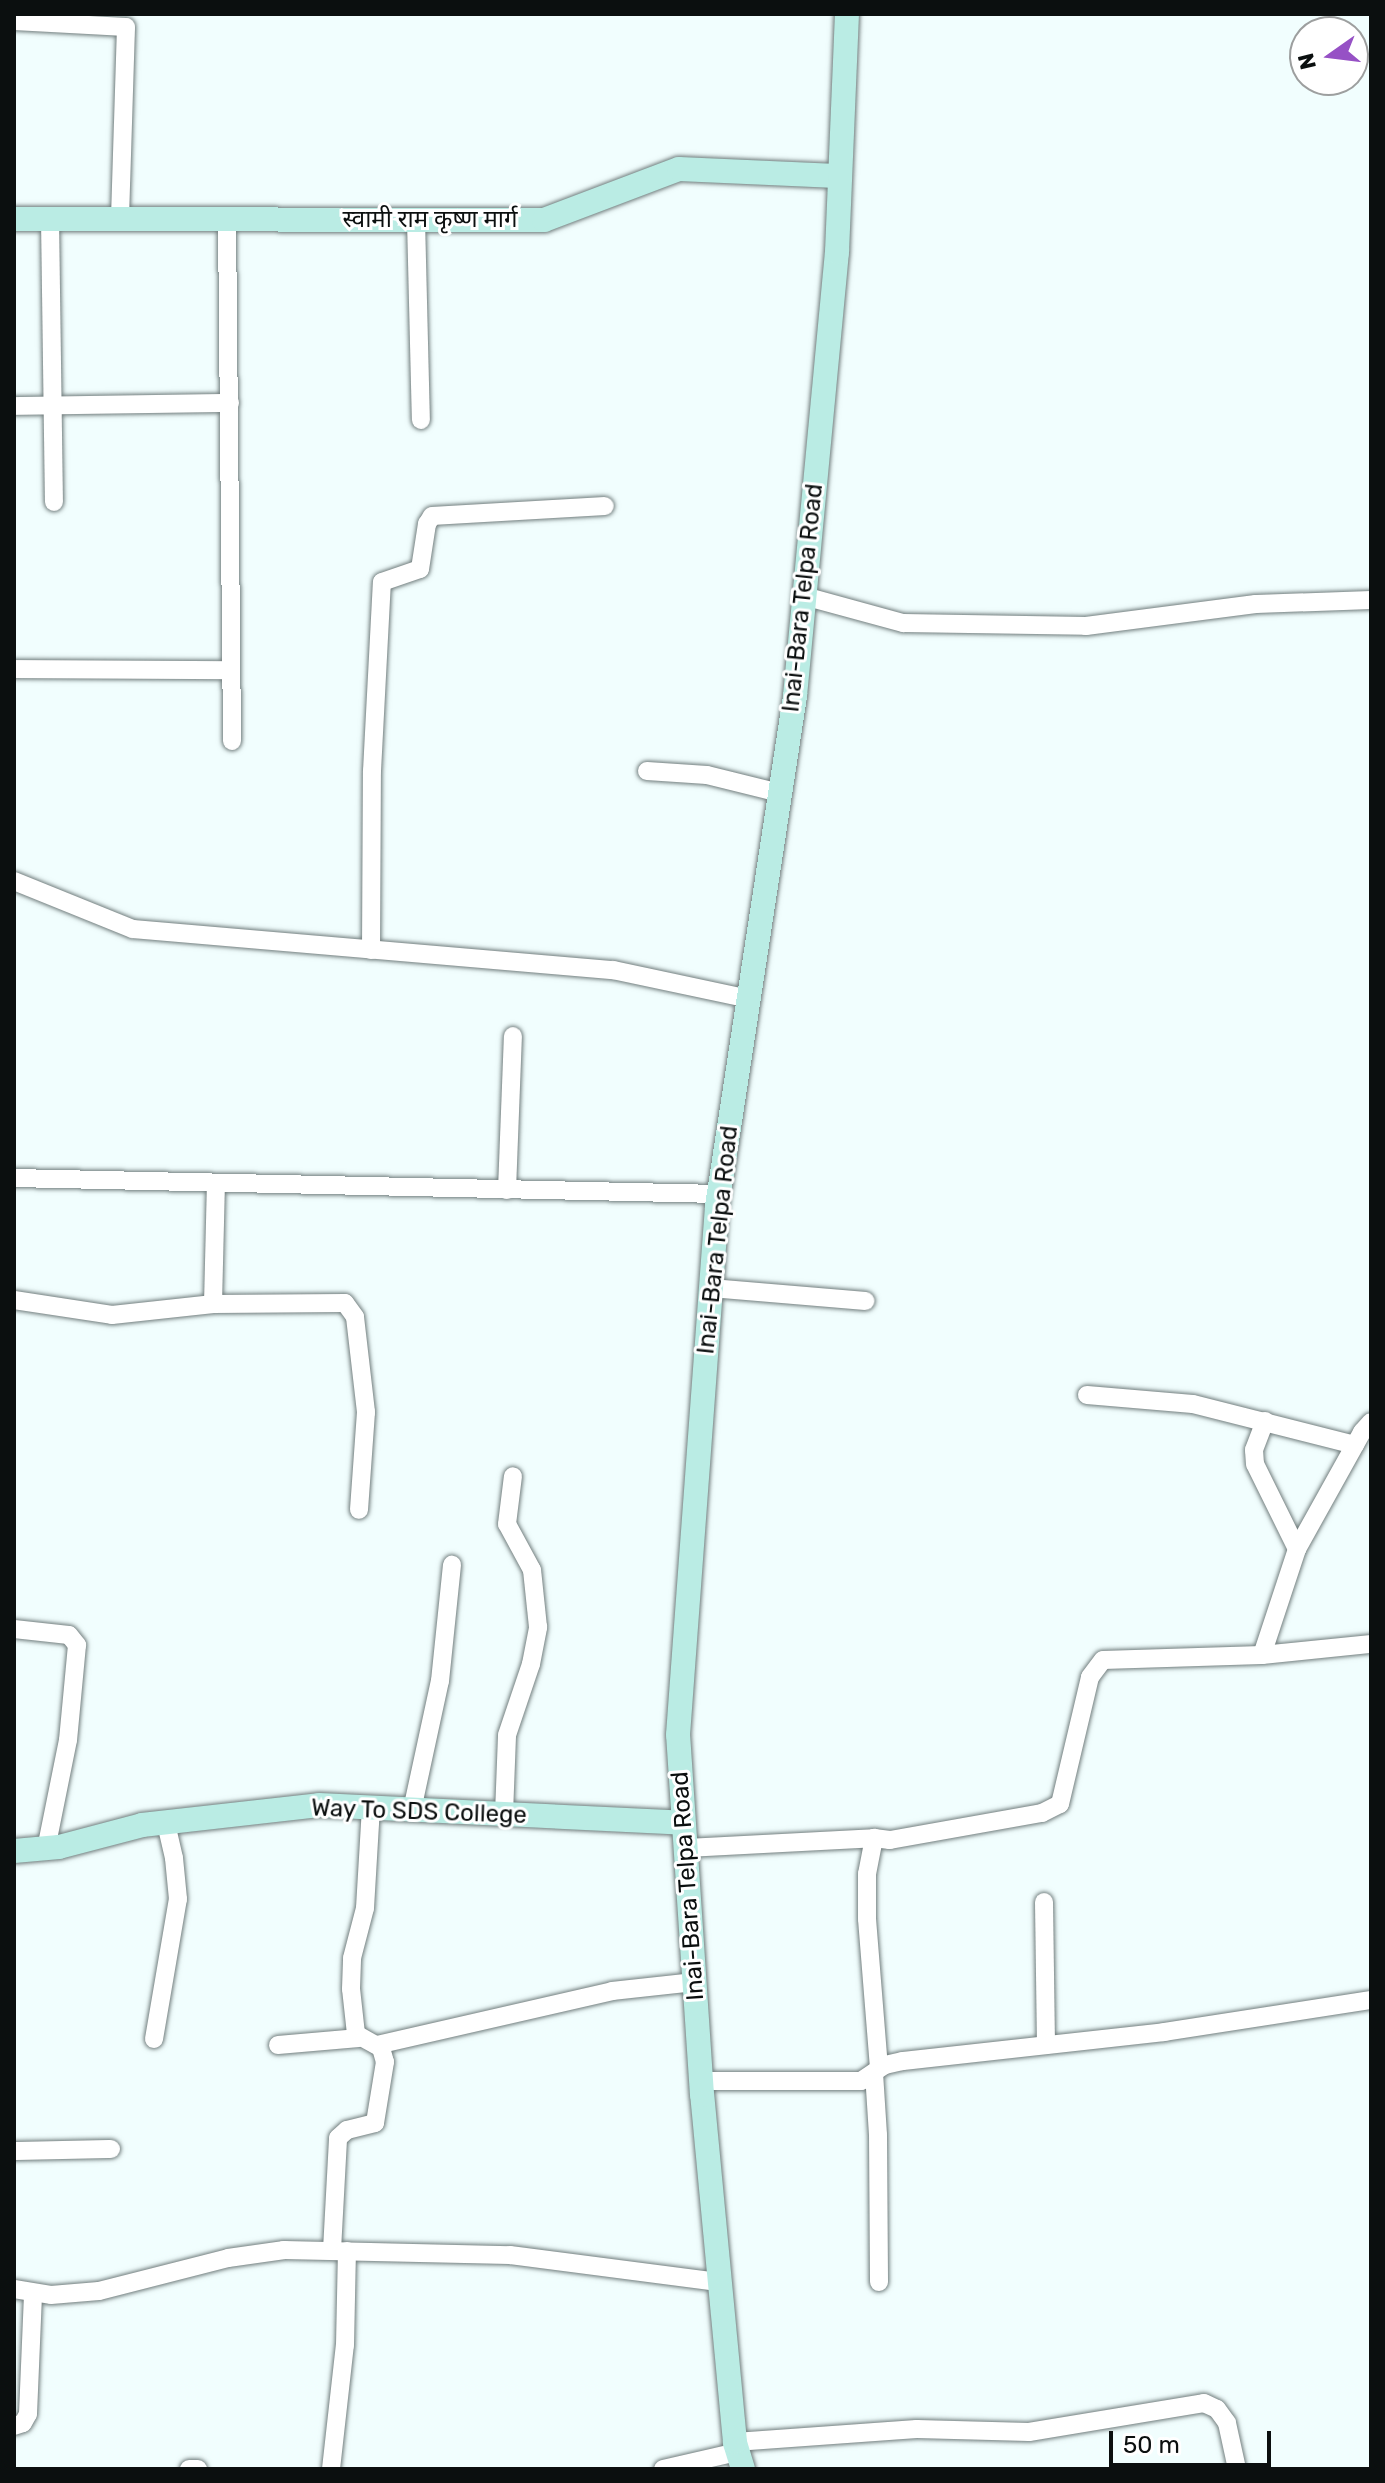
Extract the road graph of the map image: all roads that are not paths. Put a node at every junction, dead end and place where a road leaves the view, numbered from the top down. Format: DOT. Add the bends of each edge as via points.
graph roads {
  1 [pos="847,14"];
  2 [pos="14,21"];
  3 [pos="837,176"];
  4 [pos="14,219"];
  5 [pos="50,219"];
  6 [pos="120,219"];
  7 [pos="227,219"];
  8 [pos="416,220"];
  9 [pos="230,403"];
  10 [pos="14,406"];
  11 [pos="52,407"];
  12 [pos="421,420"];
  13 [pos="54,502"];
  14 [pos="605,506"];
  15 [pos="804,596"];
  16 [pos="1371,600"];
  17 [pos="14,669"];
  18 [pos="229,670"];
  19 [pos="232,741"];
  20 [pos="647,771"];
  21 [pos="780,793"];
  22 [pos="14,881"];
  23 [pos="371,950"];
  24 [pos="749,999"];
  25 [pos="513,1036"];
  26 [pos="14,1178"];
  27 [pos="216,1184"];
  28 [pos="507,1190"];
  29 [pos="719,1194"];
  30 [pos="711,1288"];
  31 [pos="14,1300"];
  32 [pos="865,1301"];
  33 [pos="213,1304"];
  34 [pos="1087,1395"];
  35 [pos="1265,1421"];
  36 [pos="1371,1422"];
  37 [pos="1355,1445"];
  38 [pos="513,1476"];
  39 [pos="359,1510"];
  40 [pos="1297,1549"];
  41 [pos="452,1565"];
  42 [pos="14,1629"];
  43 [pos="1371,1644"];
  44 [pos="1262,1655"];
  45 [pos="371,1808"];
  46 [pos="412,1810"];
  47 [pos="504,1814"];
  48 [pos="166,1822"];
  49 [pos="684,1823"];
  50 [pos="874,1838"];
  51 [pos="686,1848"];
  52 [pos="46,1849"];
  53 [pos="14,1851"];
  54 [pos="1044,1902"];
  55 [pos="695,1982"];
  56 [pos="1371,2000"];
  57 [pos="359,2038"];
  58 [pos="154,2039"];
  59 [pos="278,2045"];
  60 [pos="377,2045"];
  61 [pos="1046,2045"];
  62 [pos="876,2070"];
  63 [pos="701,2081"];
  64 [pos="111,2149"];
  65 [pos="14,2151"];
  66 [pos="340,2250"];
  67 [pos="718,2282"];
  68 [pos="879,2282"];
  69 [pos="14,2289"];
  70 [pos="33,2293"];
  71 [pos="14,2426"];
  72 [pos="738,2454"];
  73 [pos="189,2469"];
  74 [pos="198,2469"];
  75 [pos="331,2469"];
  76 [pos="663,2469"];
  77 [pos="1237,2469"];
  1 -- 3 [label="street, Inai-Bara Telpa Road"];
  2 -- 6 [label="street" via="126,27"];
  3 -- 8 [label="street, स्वामी राम कृष्ण मार्ग" via="679,169 544,220"];
  3 -- 15 [label="street, Inai-Bara Telpa Road" via="837,252"];
  4 -- 5 [label="street, स्वामी राम कृष्ण मार्ग"];
  5 -- 6 [label="street, स्वामी राम कृष्ण मार्ग"];
  5 -- 11 [label="street"];
  6 -- 7 [label="street, स्वामी राम कृष्ण मार्ग"];
  7 -- 8 [label="street, स्वामी राम कृष्ण मार्ग"];
  7 -- 9 [label="street"];
  8 -- 12 [label="street"];
  9 -- 11 [label="street"];
  9 -- 18 [label="street"];
  10 -- 11 [label="street"];
  11 -- 13 [label="street"];
  14 -- 23 [label="street" via="432,516 420,569 382,582 372,771"];
  15 -- 16 [label="street" via="903,623 1086,626 1256,604"];
  15 -- 21 [label="street, Inai-Bara Telpa Road"];
  17 -- 18 [label="street"];
  18 -- 19 [label="street"];
  20 -- 21 [label="street" via="707,775"];
  21 -- 24 [label="street, Inai-Bara Telpa Road"];
  22 -- 23 [label="street" via="133,929"];
  23 -- 24 [label="street" via="613,970"];
  24 -- 29 [label="street, Inai-Bara Telpa Road"];
  25 -- 28 [label="street"];
  26 -- 27 [label="street"];
  27 -- 28 [label="street"];
  27 -- 33 [label="street"];
  28 -- 29 [label="street"];
  29 -- 30 [label="street, Inai-Bara Telpa Road"];
  30 -- 32 [label="street"];
  30 -- 49 [label="street, Inai-Bara Telpa Road" via="678,1735"];
  31 -- 33 [label="street" via="112,1315"];
  33 -- 39 [label="street" via="337,1302 353,1311 366,1412"];
  34 -- 35 [label="street" via="1193,1404"];
  35 -- 37 [label="street"];
  35 -- 40 [label="street" via="1254,1450 1255,1464"];
  36 -- 37 [label="street"];
  37 -- 40 [label="street"];
  38 -- 47 [label="street" via="507,1524 535,1580 538,1627 507,1735"];
  40 -- 44 [label="street"];
  41 -- 46 [label="street" via="440,1681"];
  42 -- 52 [label="street" via="69,1635 77,1645 68,1740"];
  43 -- 44 [label="street"];
  44 -- 50 [label="street" via="1103,1660 1090,1677 1060,1804 1042,1813 890,1840"];
  45 -- 46 [label="street, Way To SDS College"];
  45 -- 48 [label="street, Way To SDS College" via="319,1805"];
  45 -- 57 [label="street" via="365,1908 350,1970"];
  46 -- 47 [label="street, Way To SDS College"];
  47 -- 49 [label="street, Way To SDS College"];
  48 -- 52 [label="street, Way To SDS College"];
  48 -- 58 [label="street" via="178,1899"];
  49 -- 51 [label="street, Inai-Bara Telpa Road"];
  50 -- 51 [label="street"];
  50 -- 62 [label="street" via="867,1919"];
  51 -- 55 [label="street, Inai-Bara Telpa Road"];
  52 -- 53 [label="street, Way To SDS College"];
  54 -- 61 [label="street"];
  55 -- 60 [label="street" via="612,1991"];
  55 -- 63 [label="street, Inai-Bara Telpa Road"];
  56 -- 61 [label="street"];
  57 -- 59 [label="street"];
  57 -- 60 [label="street"];
  60 -- 66 [label="street" via="385,2062 377,2119 338,2138"];
  61 -- 62 [label="street" via="903,2061"];
  62 -- 63 [label="street" via="853,2082"];
  62 -- 68 [label="street"];
  63 -- 67 [label="street, Inai-Bara Telpa Road"];
  64 -- 65 [label="street"];
  66 -- 67 [label="street" via="510,2255"];
  66 -- 70 [label="street" via="256,2252 99,2291"];
  66 -- 75 [label="street" via="345,2345"];
  67 -- 72 [label="street, Inai-Bara Telpa Road"];
  69 -- 70 [label="street"];
  70 -- 71 [label="street" via="28,2414"];
  72 -- 76 [label="street"];
  72 -- 77 [label="street" via="917,2429 1029,2432 1204,2403 1217,2409 1227,2423"];
  73 -- 74 [label="street"];
}
